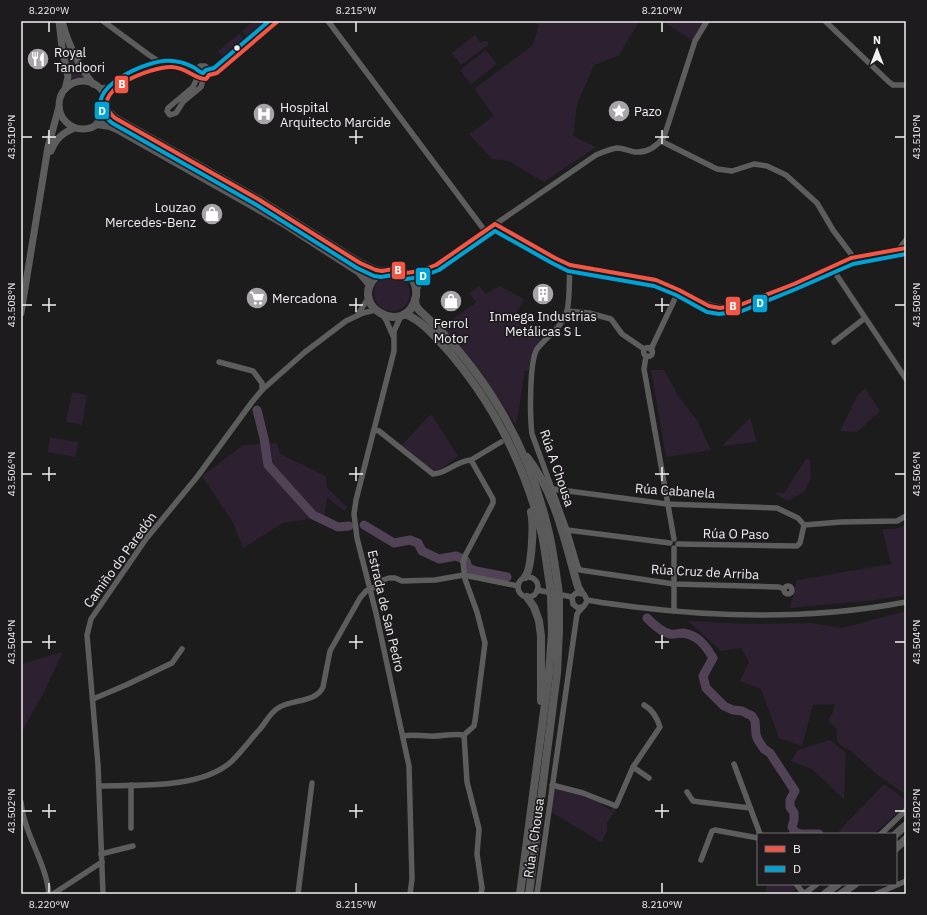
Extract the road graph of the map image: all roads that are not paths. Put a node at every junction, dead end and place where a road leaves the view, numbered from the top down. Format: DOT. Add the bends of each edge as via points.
graph roads {
  1 [pos="59,21"];
  2 [pos="62,21"];
  3 [pos="103,21"];
  4 [pos="278,21"];
  5 [pos="328,21"];
  6 [pos="707,21"];
  7 [pos="825,21"];
  8 [pos="224,66"];
  9 [pos="166,67"];
  10 [pos="207,67"];
  11 [pos="178,68"];
  12 [pos="197,68"];
  13 [pos="209,75"];
  14 [pos="196,76"];
  15 [pos="203,80"];
  16 [pos="121,84"];
  17 [pos="906,85"];
  18 [pos="97,86"];
  19 [pos="65,89"];
  20 [pos="59,107"];
  21 [pos="107,107"];
  22 [pos="100,124"];
  23 [pos="74,128"];
  24 [pos="661,141"];
  25 [pos="47,161"];
  26 [pos="495,224"];
  27 [pos="484,231"];
  28 [pos="906,240"];
  29 [pos="906,248"];
  30 [pos="899,249"];
  31 [pos="851,258"];
  32 [pos="436,265"];
  33 [pos="570,265"];
  34 [pos="832,268"];
  35 [pos="382,271"];
  36 [pos="406,273"];
  37 [pos="370,285"];
  38 [pos="679,290"];
  39 [pos="416,296"];
  40 [pos="369,297"];
  41 [pos="567,311"];
  42 [pos="379,312"];
  43 [pos="21,313"];
  44 [pos="403,315"];
  45 [pos="356,316"];
  46 [pos="865,318"];
  47 [pos="394,336"];
  48 [pos="834,342"];
  49 [pos="647,349"];
  50 [pos="219,362"];
  51 [pos="906,379"];
  52 [pos="262,390"];
  53 [pos="374,430"];
  54 [pos="501,442"];
  55 [pos="520,448"];
  56 [pos="471,460"];
  57 [pos="522,472"];
  58 [pos="553,489"];
  59 [pos="667,504"];
  60 [pos="906,516"];
  61 [pos="804,525"];
  62 [pos="567,530"];
  63 [pos="674,542"];
  64 [pos="579,569"];
  65 [pos="464,575"];
  66 [pos="525,578"];
  67 [pos="674,584"];
  68 [pos="518,586"];
  69 [pos="554,586"];
  70 [pos="370,589"];
  71 [pos="784,589"];
  72 [pos="537,590"];
  73 [pos="580,591"];
  74 [pos="527,597"];
  75 [pos="555,597"];
  76 [pos="572,597"];
  77 [pos="587,600"];
  78 [pos="906,602"];
  79 [pos="582,607"];
  80 [pos="674,611"];
  81 [pos="182,649"];
  82 [pos="93,698"];
  83 [pos="644,705"];
  84 [pos="464,735"];
  85 [pos="403,736"];
  86 [pos="540,744"];
  87 [pos="734,764"];
  88 [pos="633,767"];
  89 [pos="649,778"];
  90 [pos="312,783"];
  91 [pos="131,785"];
  92 [pos="552,785"];
  93 [pos="100,786"];
  94 [pos="687,792"];
  95 [pos="21,802"];
  96 [pos="750,808"];
  97 [pos="906,810"];
  98 [pos="906,825"];
  99 [pos="131,828"];
  100 [pos="760,833"];
  101 [pos="882,833"];
  102 [pos="897,833"];
  103 [pos="757,838"];
  104 [pos="906,839"];
  105 [pos="133,846"];
  106 [pos="897,847"];
  107 [pos="102,854"];
  108 [pos="701,860"];
  109 [pos="102,862"];
  110 [pos="815,885"];
  111 [pos="837,885"];
  112 [pos="854,885"];
  113 [pos="897,885"];
  114 [pos="802,893"];
  115 [pos="49,894"];
  116 [pos="54,894"];
  117 [pos="103,894"];
  118 [pos="298,894"];
  119 [pos="410,894"];
  120 [pos="481,894"];
  121 [pos="520,894"];
  122 [pos="529,894"];
  123 [pos="537,894"];
  124 [pos="824,894"];
  125 [pos="841,894"];
  126 [pos="876,894"];
  1 -- 19 [label="main road" via="60,41 68,77"];
  2 -- 18 [label="main road" via="73,53 87,76"];
  3 -- 9 [label="street"];
  4 -- 8 [label="street"];
  5 -- 27 [label="street"];
  6 -- 24 [label="street" via="694,41"];
  7 -- 17 [label="street" via="889,82 893,85"];
  8 -- 10 [label="street"];
  8 -- 13 [label="street" via="217,73"];
  9 -- 11 [label="street"];
  9 -- 16 [label="street" via="148,70"];
  10 -- 12 [label="street"];
  10 -- 13 [label="street"];
  11 -- 12 [label="street"];
  11 -- 14 [label="street"];
  12 -- 14 [label="street"];
  13 -- 15 [label="street"];
  14 -- 15 [label="street"];
  14 -- 15 [label="street" via="194,87 168,108 170,115 178,111 185,100 201,87"];
  16 -- 18 [label="street" via="110,87"];
  16 -- 21 [label="street" via="112,92"];
  18 -- 19 [label="main road" via="83,81"];
  18 -- 21 [label="main road" via="104,94"];
  19 -- 20 [label="main road" via="61,94"];
  20 -- 23 [label="main road" via="63,119"];
  20 -- 25 [label="main road" via="50,137"];
  21 -- 22 [label="main road"];
  21 -- 35 [label="highway" via="115,118 258,199 360,263"];
  22 -- 23 [label="main road" via="88,128"];
  22 -- 37 [label="highway" via="117,129 283,223 359,272"];
  23 -- 25 [label="main road" via="64,132 57,139"];
  24 -- 26 [label="street" via="646,152 618,148 596,155"];
  24 -- 31 [label="street" via="717,169 732,171 754,164 767,166 786,175 817,204 851,254"];
  25 -- 43 [label="main road"];
  26 -- 27 [label="street"];
  26 -- 33 [label="street"];
  27 -- 32 [label="street"];
  28 -- 30 [label="street"];
  29 -- 30 [label="street"];
  30 -- 31 [label="street"];
  31 -- 34 [label="street"];
  32 -- 36 [label="street"];
  32 -- 39 [label="street" via="422,278"];
  33 -- 38 [label="street" via="656,280"];
  33 -- 41 [label="street, Rúa A Chousa"];
  34 -- 38 [label="street" via="732,308 709,306"];
  34 -- 46 [label="street"];
  35 -- 36 [label="highway" via="393,269"];
  35 -- 37 [label="highway"];
  36 -- 39 [label="highway" via="414,282"];
  37 -- 40 [label="highway"];
  38 -- 49 [label="street" via="652,347"];
  39 -- 44 [label="highway" via="410,309"];
  39 -- 55 [label="highway" via="416,306 419,310 449,340 491,392"];
  40 -- 42 [label="highway" via="370,303"];
  40 -- 45 [label="street"];
  41 -- 49 [label="street" via="611,319 622,334"];
  41 -- 58 [label="street, Rúa A Chousa" via="560,326 537,350 533,363 532,430"];
  42 -- 44 [label="highway" via="393,317"];
  42 -- 45 [label="street" via="370,310"];
  42 -- 47 [label="street"];
  44 -- 47 [label="street, Estrada de San Pedro" via="397,322"];
  44 -- 57 [label="highway" via="420,322 465,371 500,424"];
  45 -- 52 [label="street, Camiño do Paredón" via="305,352"];
  46 -- 48 [label="street"];
  46 -- 51 [label="street"];
  47 -- 53 [label="street, Estrada de San Pedro" via="394,350"];
  49 -- 59 [label="street" via="643,353 646,356 644,369"];
  50 -- 52 [label="street" via="254,371 262,383"];
  52 -- 82 [label="street, Camiño do Paredón" via="146,540 90,619 87,635"];
  53 -- 56 [label="street" via="379,431 433,474 439,474 466,460"];
  53 -- 70 [label="street, Estrada de San Pedro" via="354,514 357,538"];
  54 -- 56 [label="street"];
  55 -- 69 [label="highway" via="540,500 554,554"];
  55 -- 73 [label="highway" via="544,483 554,506"];
  56 -- 65 [label="street" via="491,493 493,503 466,554 463,562"];
  57 -- 66 [label="highway" via="533,525 529,570"];
  57 -- 69 [label="highway" via="541,530"];
  58 -- 59 [label="street, Rúa Cabanela"];
  58 -- 62 [label="street, Rúa A Chousa"];
  59 -- 61 [label="street, Rúa Cabanela" via="777,508 794,516"];
  59 -- 63 [label="street"];
  60 -- 61 [label="street" via="897,521"];
  61 -- 63 [label="street, Rúa O Paso" via="797,546"];
  62 -- 63 [label="street, Rúa O Paso"];
  62 -- 64 [label="street, Rúa A Chousa"];
  63 -- 67 [label="street" via="671,547 674,548"];
  64 -- 67 [label="street, Rúa Cruz de Arriba"];
  64 -- 73 [label="street, Rúa A Chousa"];
  65 -- 68 [label="street"];
  65 -- 70 [label="street" via="435,580 402,581 389,578"];
  65 -- 84 [label="street" via="485,643 474,726"];
  66 -- 68 [label="street"];
  66 -- 72 [label="street" via="534,579"];
  67 -- 71 [label="street, Rúa Cruz de Arriba"];
  67 -- 80 [label="street"];
  68 -- 74 [label="street" via="520,593"];
  69 -- 75 [label="highway, bridge"];
  70 -- 85 [label="street, Estrada de San Pedro"];
  70 -- 91 [label="street" via="360,598 330,651 321,692 272,712 231,762 216,771 198,779"];
  72 -- 74 [label="street"];
  72 -- 76 [label="street"];
  73 -- 76 [label="street"];
  73 -- 77 [label="street" via="586,595"];
  74 -- 86 [label="highway" via="534,607 541,636"];
  75 -- 86 [label="highway"];
  75 -- 122 [label="highway" via="560,631 557,673"];
  76 -- 79 [label="street" via="573,604 578,608"];
  77 -- 79 [label="street"];
  77 -- 80 [label="street"];
  78 -- 80 [label="street" via="829,613 790,615 725,615"];
  79 -- 92 [label="street, Rúa A Chousa" via="577,614"];
  81 -- 82 [label="street" via="172,663"];
  82 -- 93 [label="street, Camiño do Paredón"];
  83 -- 88 [label="street, Rúa A Chousa" via="658,718 660,727"];
  84 -- 85 [label="street" via="453,733"];
  84 -- 120 [label="street" via="467,782 479,829 477,854"];
  85 -- 119 [label="street, Estrada de San Pedro" via="409,766 412,879"];
  86 -- 121 [label="highway"];
  87 -- 96 [label="street"];
  88 -- 89 [label="street"];
  88 -- 92 [label="street, Rúa A Chousa" via="616,806 583,793"];
  90 -- 118 [label="street"];
  91 -- 93 [label="street"];
  91 -- 99 [label="street"];
  92 -- 123 [label="street, Rúa A Chousa"];
  93 -- 107 [label="street, Camiño do Paredón"];
  94 -- 96 [label="street" via="693,800 700,802"];
  95 -- 115 [label="street"];
  96 -- 100 [label="street"];
  97 -- 101 [label="street"];
  98 -- 102 [label="highway"];
  103 -- 108 [label="street" via="712,831"];
  104 -- 106 [label="highway"];
  105 -- 107 [label="street"];
  107 -- 109 [label="street, Camiño do Paredón"];
  109 -- 116 [label="street"];
  109 -- 117 [label="street, Camiño do Paredón"];
  110 -- 114 [label="street"];
  111 -- 124 [label="highway"];
  112 -- 125 [label="highway"];
  113 -- 126 [label="street"];
}
